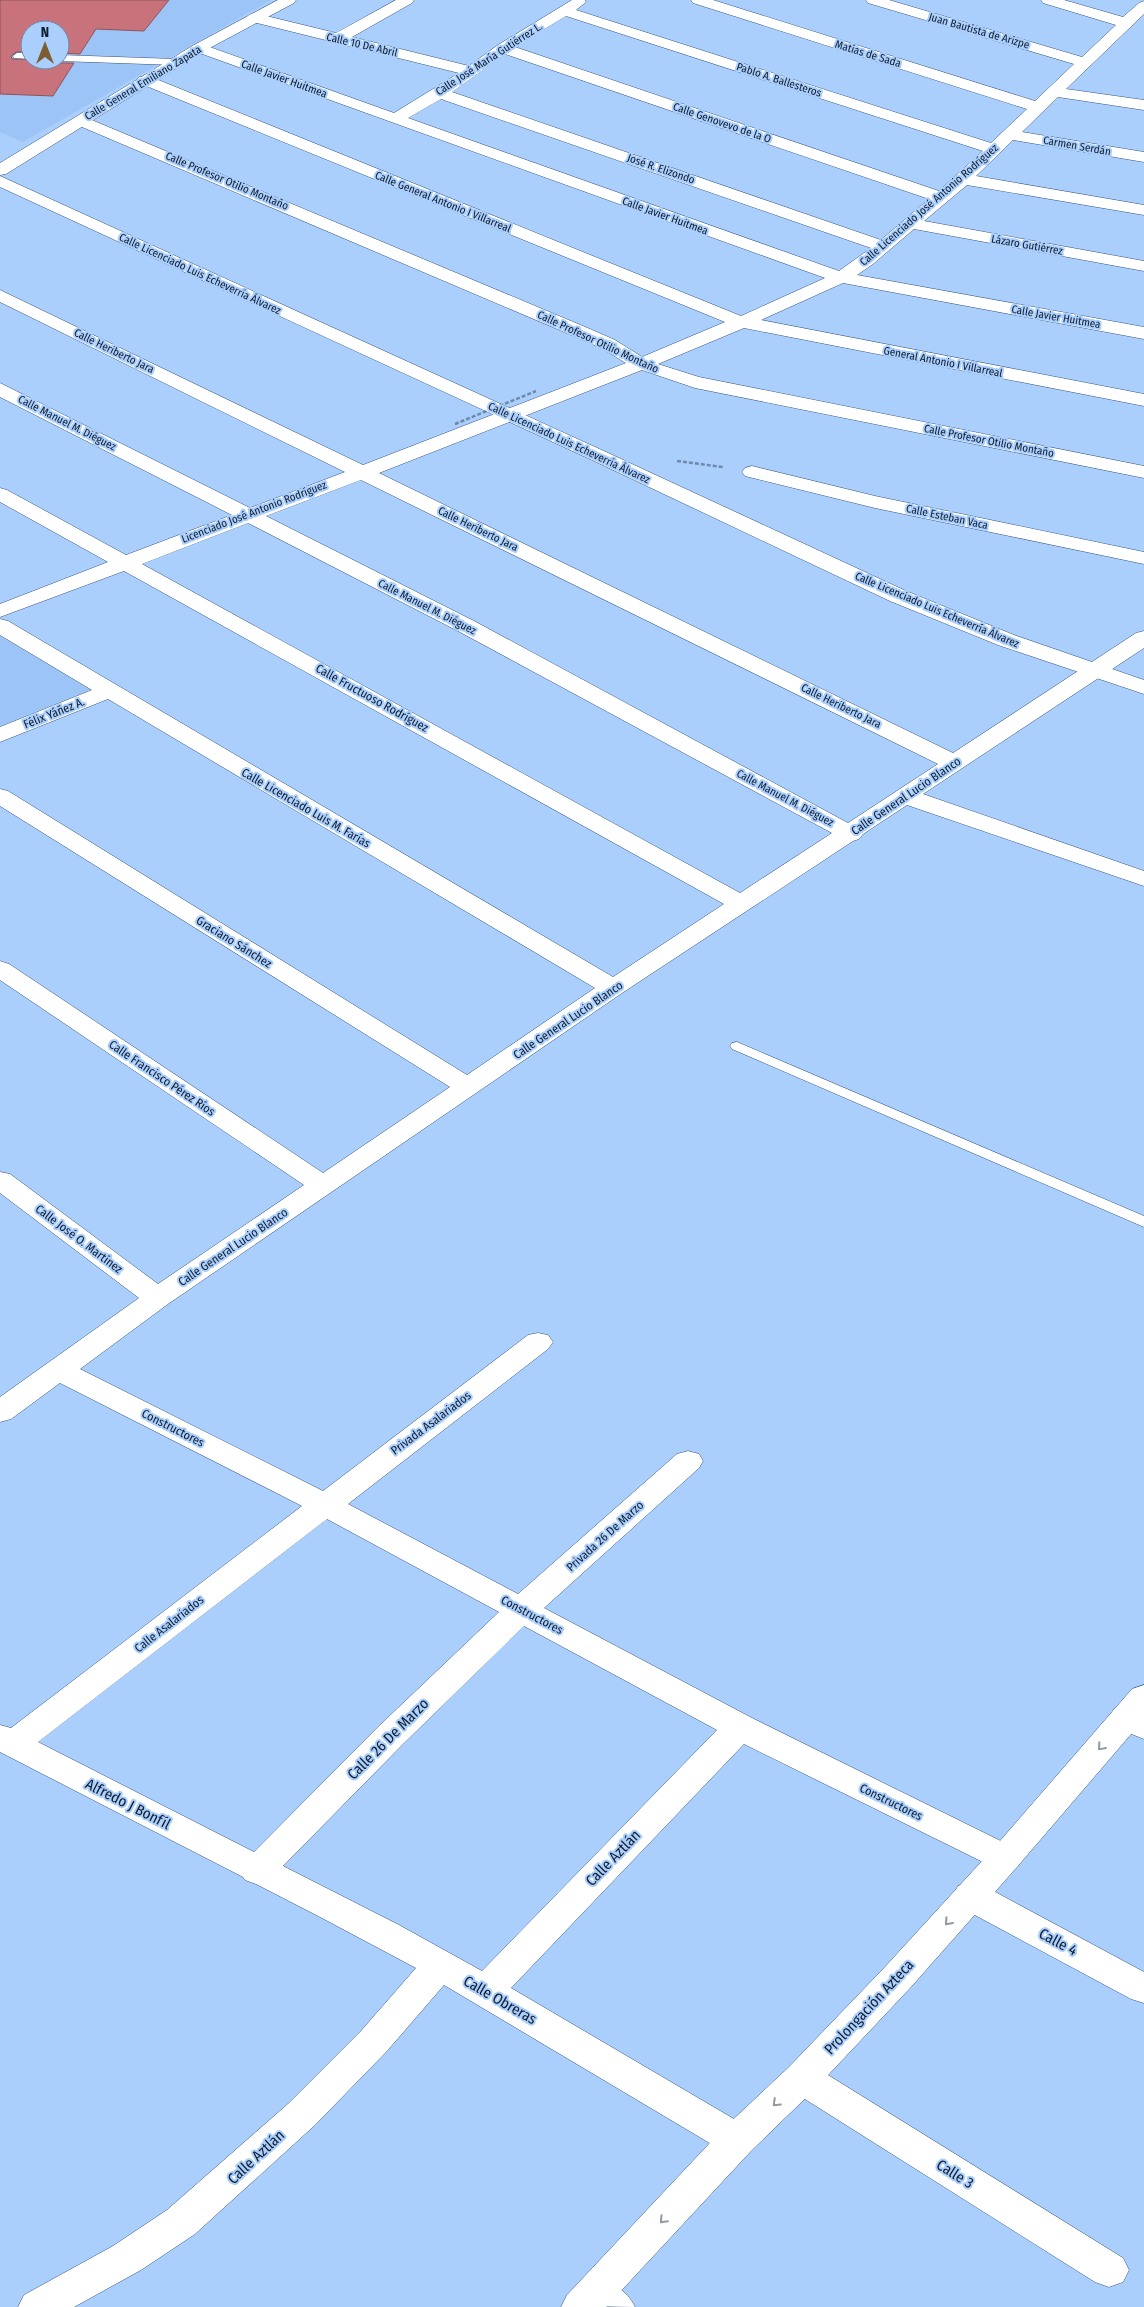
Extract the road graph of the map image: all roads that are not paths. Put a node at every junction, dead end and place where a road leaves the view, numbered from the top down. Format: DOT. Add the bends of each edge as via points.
graph roads {
  1 [pos="289,0"];
  2 [pos="408,0"];
  3 [pos="583,0"];
  4 [pos="698,0"];
  5 [pos="873,0"];
  6 [pos="1048,0"];
  7 [pos="1144,6"];
  8 [pos="564,11"];
  9 [pos="254,18"];
  10 [pos="1126,23"];
  11 [pos="337,39"];
  12 [pos="200,48"];
  13 [pos="503,48"];
  14 [pos="70,58"];
  15 [pos="175,62"];
  16 [pos="1084,62"];
  17 [pos="471,71"];
  18 [pos="145,80"];
  19 [pos="440,92"];
  20 [pos="1055,92"];
  21 [pos="1144,105"];
  22 [pos="1038,107"];
  23 [pos="396,118"];
  24 [pos="81,121"];
  25 [pos="1010,135"];
  26 [pos="994,149"];
  27 [pos="1144,157"];
  28 [pos="0,170"];
  29 [pos="963,179"];
  30 [pos="0,181"];
  31 [pos="29,195"];
  32 [pos="941,197"];
  33 [pos="7,201"];
  34 [pos="1144,210"];
  35 [pos="909,223"];
  36 [pos="882,246"];
  37 [pos="1144,266"];
  38 [pos="841,277"];
  39 [pos="0,295"];
  40 [pos="742,322"];
  41 [pos="1144,333"];
  42 [pos="641,364"];
  43 [pos="0,389"];
  44 [pos="1144,400"];
  45 [pos="510,416"];
  46 [pos="361,472"];
  47 [pos="752,472"];
  48 [pos="1144,472"];
  49 [pos="0,494"];
  50 [pos="246,515"];
  51 [pos="1144,558"];
  52 [pos="124,562"];
  53 [pos="0,611"];
  54 [pos="0,626"];
  55 [pos="1144,638"];
  56 [pos="1094,672"];
  57 [pos="1144,687"];
  58 [pos="108,691"];
  59 [pos="0,735"];
  60 [pos="955,763"];
  61 [pos="0,796"];
  62 [pos="905,796"];
  63 [pos="851,834"];
  64 [pos="1140,872"];
  65 [pos="742,904"];
  66 [pos="0,968"];
  67 [pos="614,988"];
  68 [pos="737,1046"];
  69 [pos="468,1087"];
  70 [pos="0,1180"];
  71 [pos="324,1186"];
  72 [pos="1144,1222"];
  73 [pos="158,1298"];
  74 [pos="538,1342"];
  75 [pos="59,1370"];
  76 [pos="0,1412"];
  77 [pos="688,1461"];
  78 [pos="325,1504"];
  79 [pos="521,1610"];
  80 [pos="1138,1714"];
  81 [pos="740,1727"];
  82 [pos="7,1740"];
  83 [pos="1005,1858"];
  84 [pos="257,1871"];
  85 [pos="972,1896"];
  86 [pos="440,1965"];
  87 [pos="1144,1989"];
  88 [pos="486,1990"];
  89 [pos="802,2078"];
  90 [pos="737,2140"];
  91 [pos="1108,2270"];
  92 [pos="597,2303"];
  93 [pos="38,2307"];
  1 -- 9 [label="street, Calle General Emiliano Zapata"];
  2 -- 11 [label="street"];
  3 -- 8 [label="street, Calle José María Gutiérrez L."];
  4 -- 22 [label="street, Matías de Sada"];
  5 -- 16 [label="street, Juan Bautista de Arizpe"];
  6 -- 10 [label="street"];
  7 -- 10 [label="street, Calle Licenciado José Antonio Rodríguez"];
  8 -- 13 [label="street, Calle José María Gutiérrez L."];
  8 -- 26 [label="street, Pablo A. Ballesteros"];
  9 -- 11 [label="street, Calle 10 De Abril"];
  9 -- 12 [label="street, Calle General Emiliano Zapata"];
  10 -- 16 [label="street, Calle Licenciado José Antonio Rodríguez"];
  11 -- 17 [label="street, Calle 10 De Abril"];
  12 -- 15 [label="street, Calle General Emiliano Zapata"];
  12 -- 23 [label="street, Calle Javier Huitmea"];
  13 -- 17 [label="street, Calle José María Gutiérrez L."];
  13 -- 32 [label="street, Calle Genovevo de la O"];
  14 -- 15 [label="lane"];
  15 -- 18 [label="street, Calle General Emiliano Zapata"];
  16 -- 20 [label="street, Calle Licenciado José Antonio Rodríguez"];
  17 -- 19 [label="street, Calle José María Gutiérrez L."];
  18 -- 24 [label="street, Calle General Emiliano Zapata"];
  18 -- 40 [label="street, Calle General Antonio I Villarreal"];
  19 -- 23 [label="street, Calle José María Gutiérrez L."];
  19 -- 36 [label="street, José R. Elizondo"];
  20 -- 21 [label="street"];
  20 -- 22 [label="street, Calle Licenciado José Antonio Rodríguez"];
  22 -- 25 [label="street, Calle Licenciado José Antonio Rodríguez"];
  23 -- 38 [label="street, Calle Javier Huitmea" via="780,258"];
  24 -- 28 [label="street, Calle General Emiliano Zapata"];
  24 -- 42 [label="street, Calle Profesor Otilio Montaño" via="583,333"];
  25 -- 26 [label="street, Calle Licenciado José Antonio Rodríguez"];
  25 -- 27 [label="street, Carmen Serdán"];
  26 -- 29 [label="street, Calle Licenciado José Antonio Rodríguez"];
  29 -- 32 [label="street, Calle Licenciado José Antonio Rodríguez"];
  29 -- 34 [label="street"];
  30 -- 31 [label="street, Calle Licenciado Luis Echeverría Álvarez"];
  31 -- 33 [label="street"];
  31 -- 45 [label="street, Calle Licenciado Luis Echeverría Álvarez"];
  32 -- 35 [label="street, Calle Licenciado José Antonio Rodríguez"];
  35 -- 36 [label="street, Calle Licenciado José Antonio Rodríguez"];
  35 -- 37 [label="street, Lázaro Gutiérrez"];
  36 -- 38 [label="street, Calle Licenciado José Antonio Rodríguez" via="868,260"];
  38 -- 40 [label="street, Calle Licenciado José Antonio Rodríguez"];
  38 -- 41 [label="street, Calle Javier Huitmea"];
  39 -- 46 [label="street, Calle Heriberto Jara"];
  40 -- 42 [label="street, Calle Licenciado José Antonio Rodríguez"];
  40 -- 44 [label="street, General Antonio I Villarreal"];
  42 -- 45 [label="street, Calle Licenciado José Antonio Rodríguez"];
  42 -- 48 [label="street, Calle Profesor Otilio Montaño" via="713,386"];
  43 -- 50 [label="street, Calle Manuel M. Diéguez"];
  45 -- 46 [label="street, Licenciado José Antonio Rodríguez"];
  45 -- 56 [label="street, Calle Licenciado Luis Echeverría Álvarez" via="898,596"];
  46 -- 50 [label="street, Licenciado José Antonio Rodríguez"];
  46 -- 60 [label="street, Calle Heriberto Jara"];
  47 -- 51 [label="street, Calle Esteban Vaca" via="875,502"];
  49 -- 52 [label="street, Calle Fructuoso Rodríguez"];
  50 -- 52 [label="street, Licenciado José Antonio Rodríguez"];
  50 -- 63 [label="street, Calle Manuel M. Diéguez" via="466,626"];
  52 -- 53 [label="street, Licenciado José Antonio Rodríguez"];
  52 -- 65 [label="street, Calle Fructuoso Rodríguez"];
  54 -- 58 [label="street, Calle Licenciado Luis M. Farías"];
  55 -- 56 [label="street, Calle General Lucio Blanco"];
  56 -- 57 [label="street, Calle Licenciado Luis Echeverría Álvarez"];
  56 -- 60 [label="street, Calle General Lucio Blanco"];
  58 -- 59 [label="street, Félix Yáñez A."];
  58 -- 67 [label="street, Calle Licenciado Luis M. Farías"];
  60 -- 62 [label="street, Calle General Lucio Blanco"];
  61 -- 69 [label="street, Graciano Sánchez"];
  62 -- 63 [label="street, Calle General Lucio Blanco"];
  62 -- 64 [label="street"];
  63 -- 65 [label="street, Calle General Lucio Blanco"];
  65 -- 67 [label="street, Calle General Lucio Blanco"];
  66 -- 71 [label="street, Calle Francisco Pérez Ríos"];
  67 -- 69 [label="street, Calle General Lucio Blanco"];
  68 -- 72 [label="lane"];
  69 -- 71 [label="street, Calle General Lucio Blanco"];
  70 -- 73 [label="street, Calle José O. Martínez"];
  71 -- 73 [label="street, Calle General Lucio Blanco"];
  73 -- 75 [label="street, Calle General Lucio Blanco"];
  74 -- 78 [label="street, Privada Asalariados"];
  75 -- 76 [label="street, Calle General Lucio Blanco"];
  75 -- 78 [label="street, Constructores"];
  77 -- 79 [label="street, Privada 26 De Marzo"];
  78 -- 79 [label="street, Constructores"];
  78 -- 82 [label="street, Calle Asalariados"];
  79 -- 81 [label="street, Constructores"];
  79 -- 84 [label="street, Calle 26 De Marzo"];
  80 -- 83 [label="street, Prolongación Azteca, one-way"];
  81 -- 83 [label="street, Constructores"];
  81 -- 88 [label="street, Calle Aztlán"];
  82 -- 84 [label="street, Alfredo J Bonfíl"];
  83 -- 85 [label="street, Prolongación Azteca"];
  84 -- 86 [label="street, Calle Obreras"];
  85 -- 87 [label="street, Calle 4"];
  85 -- 89 [label="street, Prolongación Azteca, one-way"];
  86 -- 88 [label="street, Calle Obreras"];
  86 -- 93 [label="street, Calle Aztlán" via="374,2041 302,2114 181,2222 127,2258"];
  88 -- 90 [label="street, Calle Obreras"];
  89 -- 90 [label="street, Prolongación Azteca, one-way"];
  89 -- 91 [label="street, Calle 3"];
  90 -- 92 [label="street, Prolongación Azteca, one-way"];
}
